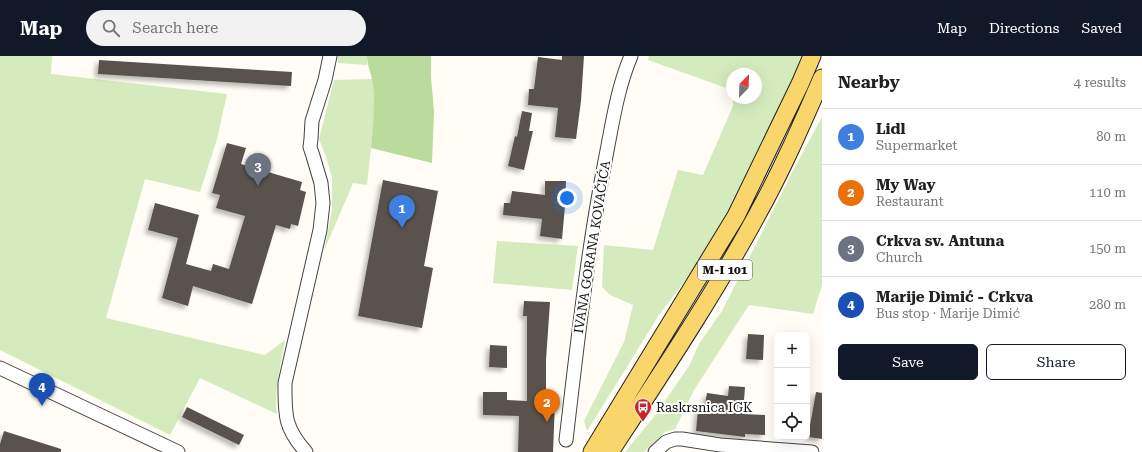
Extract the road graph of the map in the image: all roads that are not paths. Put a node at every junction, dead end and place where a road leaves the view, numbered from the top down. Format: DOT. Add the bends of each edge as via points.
graph roads {
  1 [pos="330,56"];
  2 [pos="631,56"];
  3 [pos="812,56"];
  4 [pos="822,78"];
  5 [pos="0,368"];
  6 [pos="566,440"];
  7 [pos="178,452"];
  8 [pos="306,452"];
  9 [pos="592,452"];
  10 [pos="610,452"];
  11 [pos="655,452"];
  12 [pos="812,452"];
  1 -- 8 [label="street" via="312,121 310,147 321,183 323,203 320,230 285,383 286,419 292,435"];
  2 -- 6 [label="street, IVANA GORANA KOVAČIĆA" via="618,97 593,227"];
  3 -- 9 [label="main road, M-I 101" via="736,216"];
  4 -- 10 [label="main road, M-I 101" via="785,161 757,215 707,300"];
  5 -- 7 [label="street"];
  11 -- 12 [label="street" via="666,442 682,439 720,445"];
}
